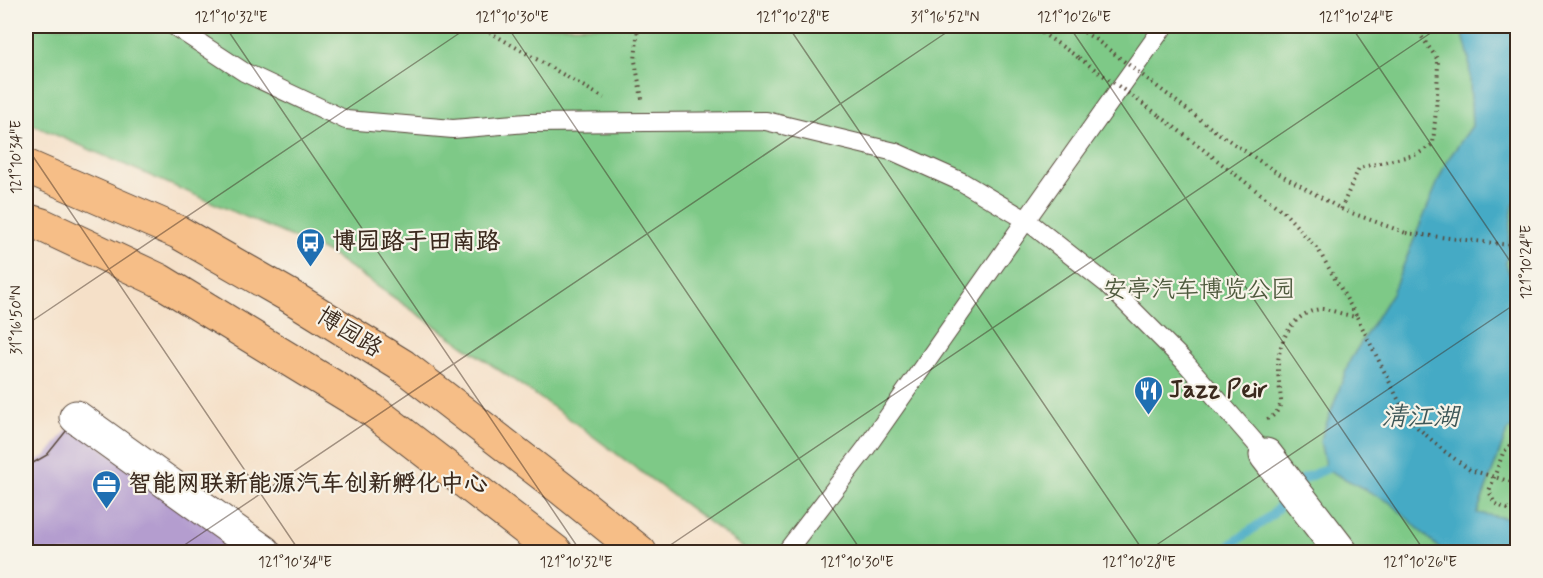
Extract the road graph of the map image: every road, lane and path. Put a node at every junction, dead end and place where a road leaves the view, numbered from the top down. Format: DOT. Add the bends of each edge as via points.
graph roads {
  1 [pos="174,26"];
  2 [pos="479,26"];
  3 [pos="638,26"];
  4 [pos="1032,26"];
  5 [pos="1074,26"];
  6 [pos="1164,26"];
  7 [pos="1414,26"];
  8 [pos="647,122"];
  9 [pos="26,166"];
  10 [pos="1341,209"];
  11 [pos="1518,219"];
  12 [pos="26,220"];
  13 [pos="1026,220"];
  14 [pos="1518,246"];
  15 [pos="1518,277"];
  16 [pos="1357,317"];
  17 [pos="76,417"];
  18 [pos="1241,427"];
  19 [pos="1518,436"];
  20 [pos="1266,455"];
  21 [pos="1515,482"];
  22 [pos="1518,504"];
  23 [pos="264,552"];
  24 [pos="556,552"];
  25 [pos="640,552"];
  26 [pos="786,552"];
  27 [pos="1341,552"];
  1 -- 8 [label="lane" via="244,72 346,120 453,129 527,123"];
  2 -- 8 [label="path"];
  3 -- 8 [label="path" via="634,61"];
  4 -- 16 [label="path, bridge" via="1160,116 1284,212 1319,251"];
  5 -- 10 [label="path, bridge" via="1215,131"];
  6 -- 13 [label="lane"];
  7 -- 10 [label="path" via="1438,60 1433,144 1418,154 1359,168"];
  8 -- 13 [label="lane" via="766,121 895,152 962,182"];
  9 -- 25 [label="main road, 博园路" via="178,232 403,366"];
  10 -- 14 [label="path, bridge" via="1406,233"];
  11 -- 15 [label="path" via="1514,270"];
  12 -- 24 [label="main road" via="159,280 372,410"];
  13 -- 18 [label="lane" via="1107,284 1184,361"];
  13 -- 26 [label="lane" via="866,448"];
  16 -- 18 [label="path" via="1322,308 1297,318 1286,334 1278,365 1279,408 1272,417"];
  16 -- 21 [label="path, bridge" via="1400,403 1418,428 1470,470"];
  17 -- 23 [label="street"];
  18 -- 20 [label="lane"];
  19 -- 22 [label="path" via="1503,453 1489,491 1495,504 1508,509"];
  20 -- 27 [label="street"];
}
